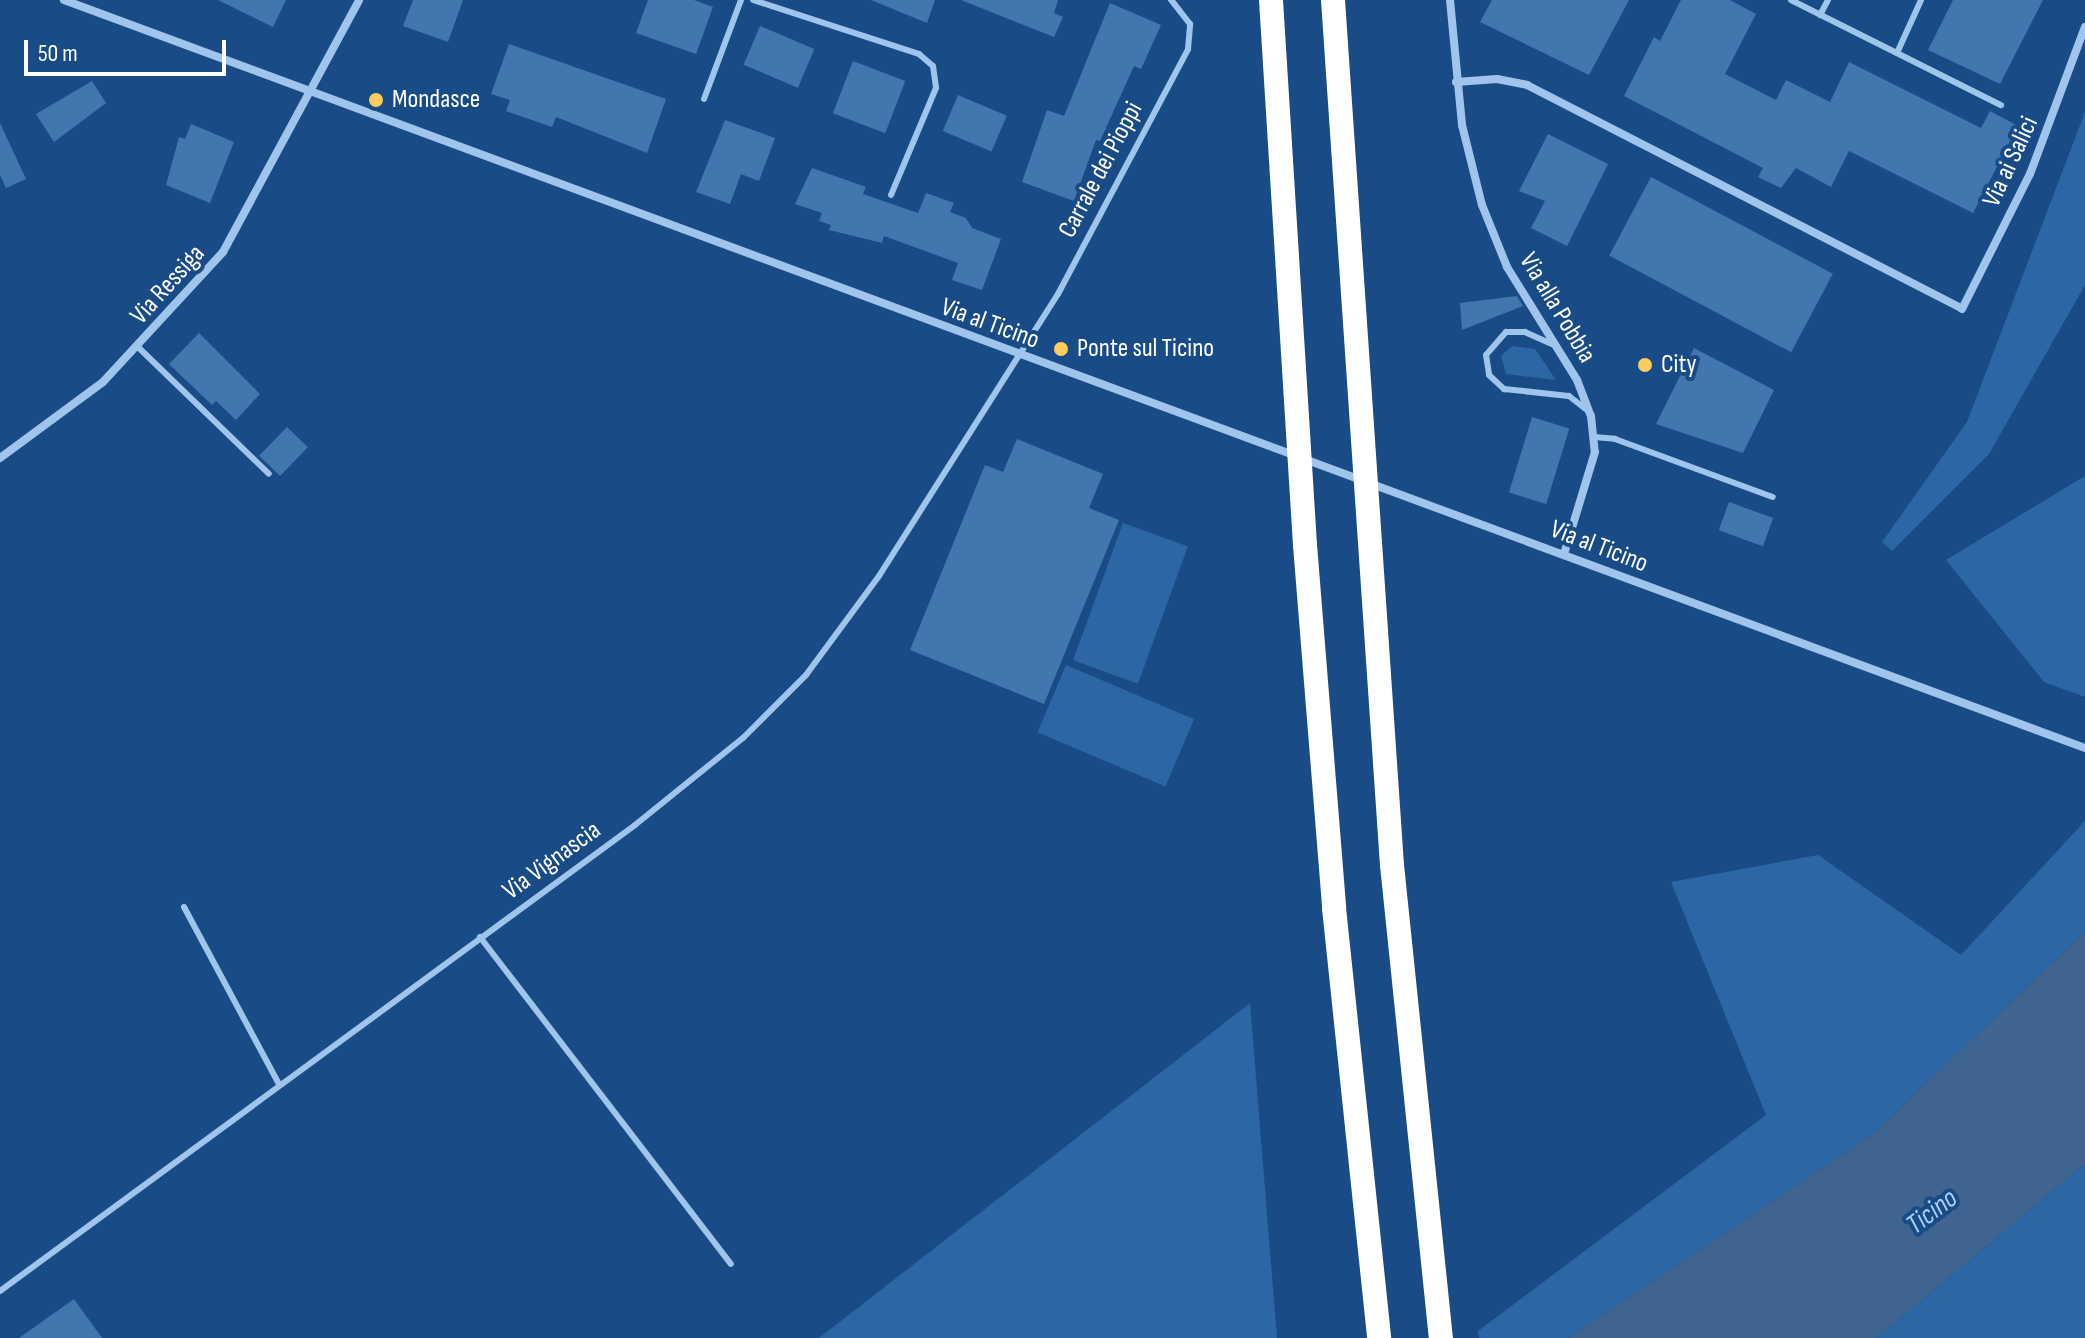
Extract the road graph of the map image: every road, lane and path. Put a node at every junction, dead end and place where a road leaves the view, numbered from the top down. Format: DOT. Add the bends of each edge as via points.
graph roads {
  1 [pos="64,0"];
  2 [pos="359,0"];
  3 [pos="741,0"];
  4 [pos="753,0"];
  5 [pos="1171,0"];
  6 [pos="1271,0"];
  7 [pos="1333,0"];
  8 [pos="1450,0"];
  9 [pos="1791,0"];
  10 [pos="1828,0"];
  11 [pos="1921,0"];
  12 [pos="1820,15"];
  13 [pos="2085,27"];
  14 [pos="1897,53"];
  15 [pos="1456,82"];
  16 [pos="309,92"];
  17 [pos="704,99"];
  18 [pos="2001,105"];
  19 [pos="891,195"];
  20 [pos="1554,345"];
  21 [pos="138,347"];
  22 [pos="1021,357"];
  23 [pos="1591,416"];
  24 [pos="1594,437"];
  25 [pos="0,458"];
  26 [pos="269,474"];
  27 [pos="1773,497"];
  28 [pos="1564,554"];
  29 [pos="2085,748"];
  30 [pos="184,907"];
  31 [pos="480,937"];
  32 [pos="279,1084"];
  33 [pos="731,1264"];
  34 [pos="0,1291"];
  35 [pos="1379,1338"];
  36 [pos="1441,1338"];
  1 -- 16 [label="street, Via al Ticino"];
  2 -- 16 [label="street, Via Ressiga"];
  3 -- 17 [label="lane"];
  4 -- 19 [label="lane" via="919,54 933,66 936,88"];
  5 -- 22 [label="lane, Carrale dei Pioppi" via="1190,24 1188,49"];
  6 -- 35 [label="highway" via="1334,908"];
  7 -- 36 [label="highway" via="1392,865"];
  8 -- 15 [label="street, Via alla Pobbia"];
  9 -- 12 [label="lane"];
  10 -- 12 [label="lane"];
  11 -- 14 [label="lane"];
  12 -- 14 [label="lane"];
  13 -- 15 [label="street, Via ai Salici" via="2030,174 1962,309 1527,85 1497,79"];
  14 -- 18 [label="lane"];
  15 -- 20 [label="street, Via alla Pobbia" via="1485,216 1507,267"];
  16 -- 21 [label="street, Via Ressiga" via="223,252"];
  16 -- 22 [label="street, Via al Ticino"];
  20 -- 23 [label="street, Via alla Pobbia"];
  20 -- 23 [label="lane" via="1525,332 1506,332 1486,355 1489,375 1504,389 1569,396"];
  21 -- 25 [label="street, Via Ressiga" via="80,402"];
  21 -- 26 [label="lane"];
  22 -- 28 [label="street, Via al Ticino"];
  22 -- 31 [label="lane, Via Vignascia" via="841,633 806,675 702,772"];
  23 -- 24 [label="street, Via alla Pobbia"];
  24 -- 27 [label="lane" via="1615,439"];
  24 -- 28 [label="street, Via alla Pobbia" via="1589,478"];
  28 -- 29 [label="street, Via al Ticino"];
  30 -- 32 [label="lane"];
  31 -- 32 [label="lane, Via Vignascia"];
  31 -- 33 [label="lane"];
  32 -- 34 [label="lane, Via Vignascia"];
}
